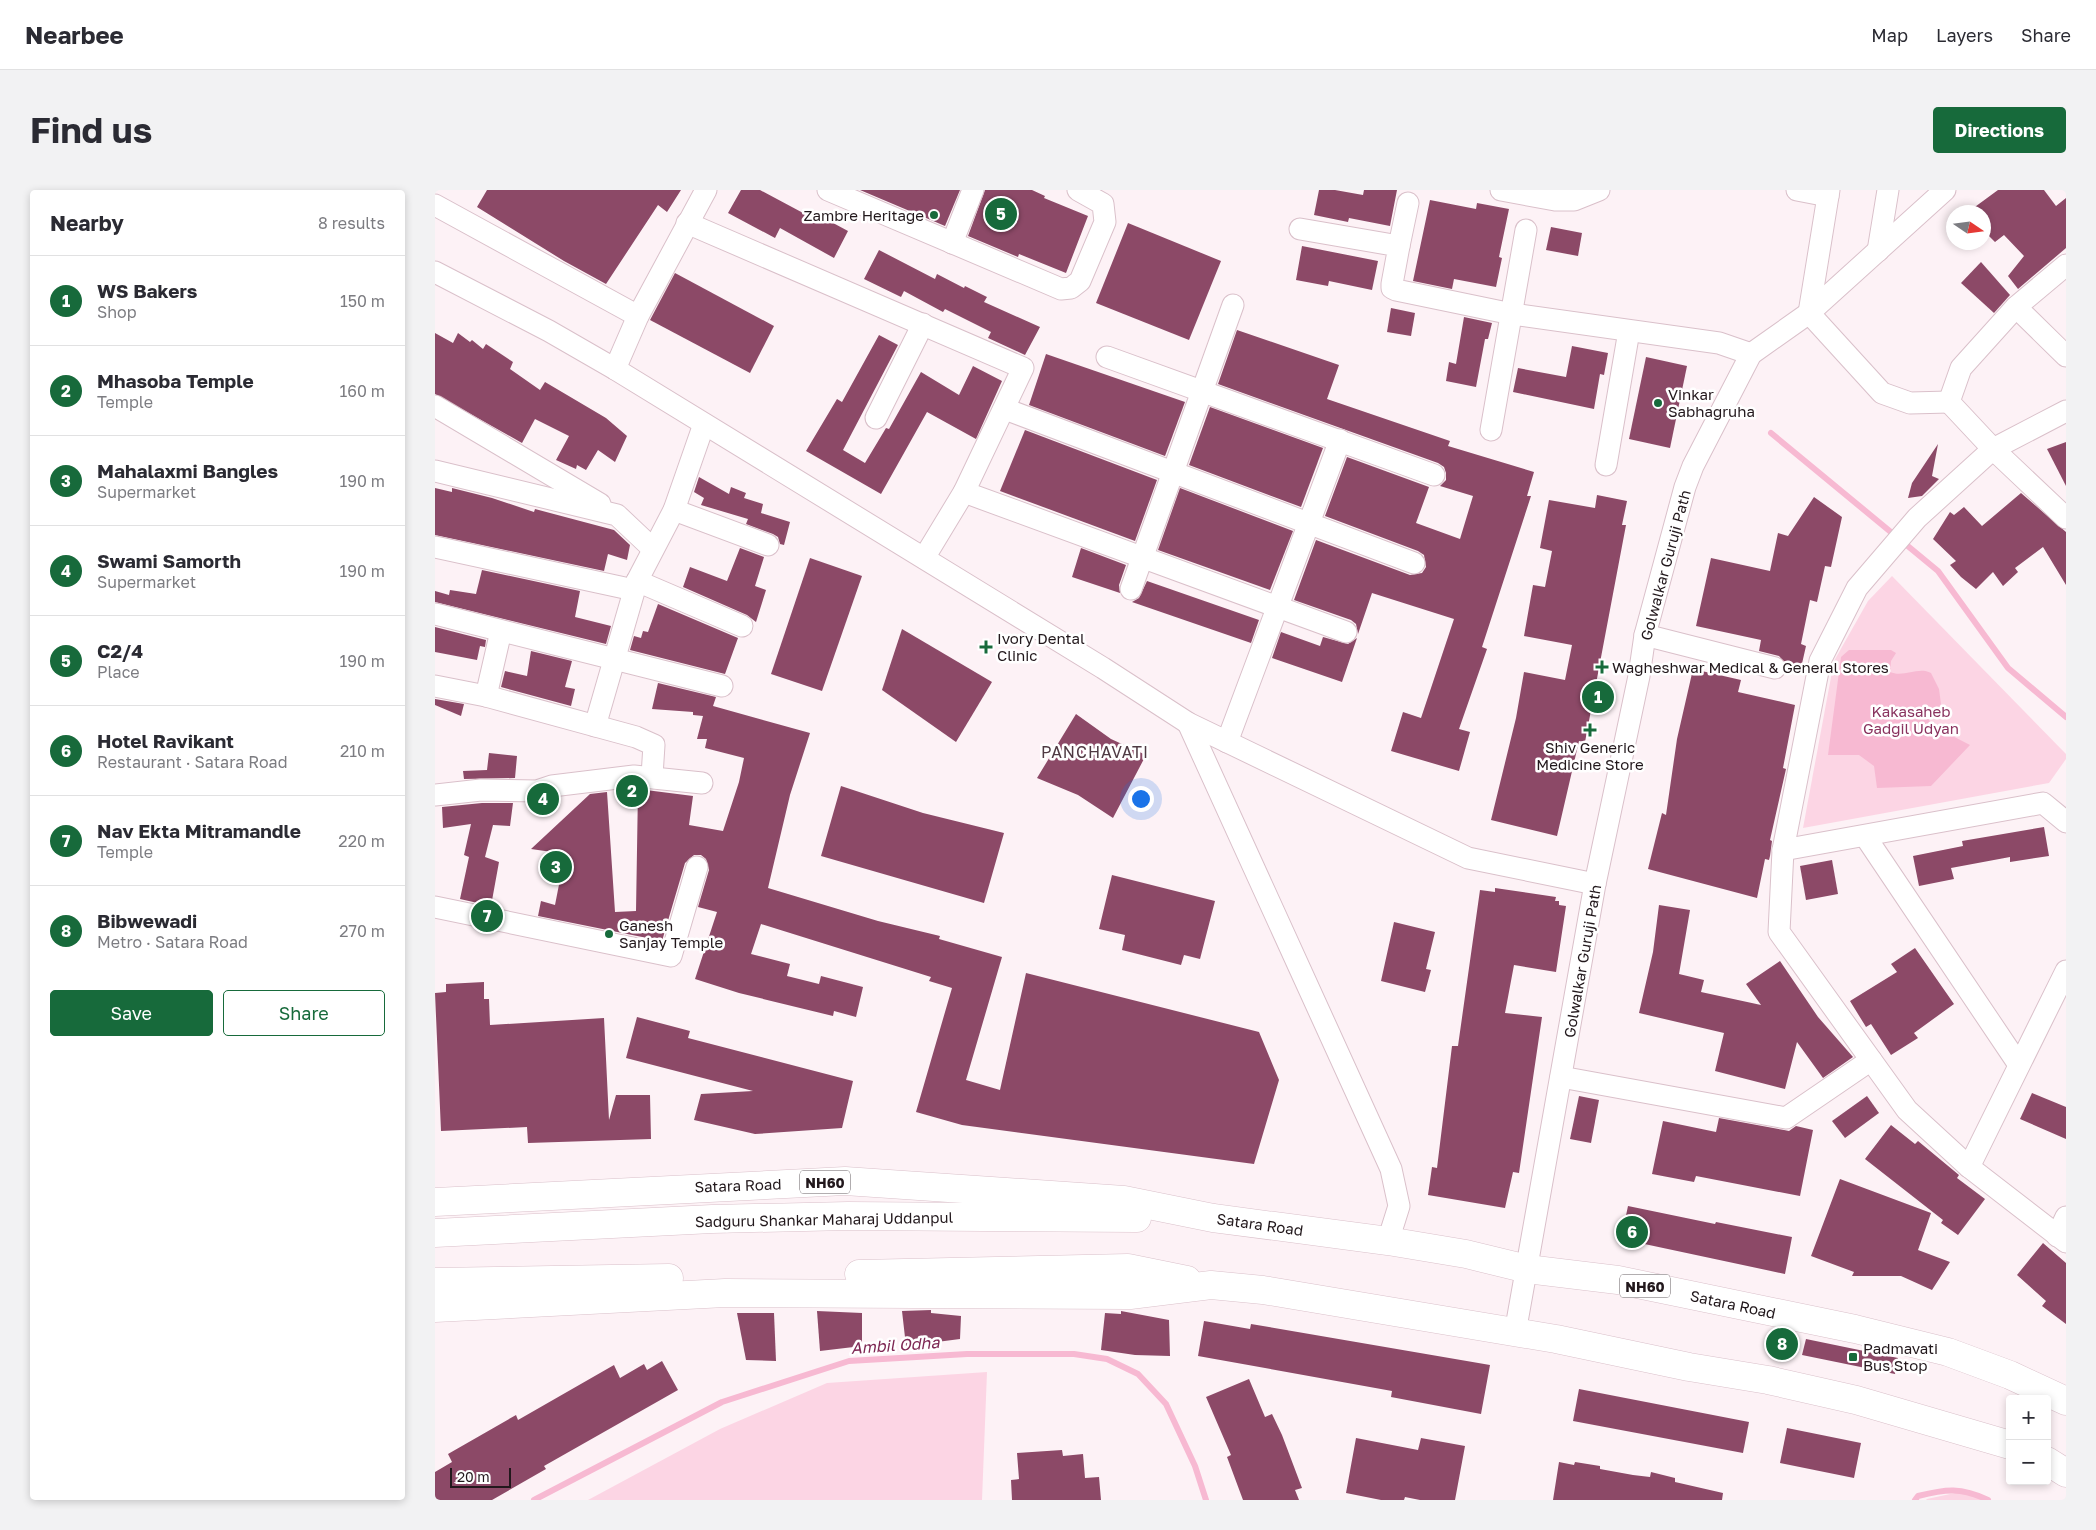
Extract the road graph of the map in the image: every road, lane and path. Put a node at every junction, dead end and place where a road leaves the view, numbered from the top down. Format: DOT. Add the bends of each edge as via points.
graph roads {
  1 [pos="706,190"];
  2 [pos="828,190"];
  3 [pos="973,190"];
  4 [pos="1078,190"];
  5 [pos="1501,190"];
  6 [pos="1797,190"];
  7 [pos="1887,190"];
  8 [pos="1945,190"];
  9 [pos="1589,192"];
  10 [pos="1828,193"];
  11 [pos="869,198"];
  12 [pos="1408,204"];
  13 [pos="435,205"];
  14 [pos="687,223"];
  15 [pos="1300,229"];
  16 [pos="1526,230"];
  17 [pos="952,243"];
  18 [pos="1399,246"];
  19 [pos="1878,251"];
  20 [pos="2066,265"];
  21 [pos="435,272"];
  22 [pos="1233,305"];
  23 [pos="2017,307"];
  24 [pos="1809,313"];
  25 [pos="1512,314"];
  26 [pos="638,316"];
  27 [pos="923,324"];
  28 [pos="1629,331"];
  29 [pos="1751,354"];
  30 [pos="2066,356"];
  31 [pos="1107,357"];
  32 [pos="615,369"];
  33 [pos="1203,391"];
  34 [pos="1949,402"];
  35 [pos="435,406"];
  36 [pos="1005,409"];
  37 [pos="2066,410"];
  38 [pos="876,418"];
  39 [pos="704,424"];
  40 [pos="1491,430"];
  41 [pos="1340,440"];
  42 [pos="1993,449"];
  43 [pos="1606,465"];
  44 [pos="435,471"];
  45 [pos="1173,472"];
  46 [pos="1434,474"];
  47 [pos="964,492"];
  48 [pos="674,510"];
  49 [pos="617,515"];
  50 [pos="2066,518"];
  51 [pos="1309,523"];
  52 [pos="768,545"];
  53 [pos="435,546"];
  54 [pos="653,549"];
  55 [pos="923,558"];
  56 [pos="1143,558"];
  57 [pos="1414,563"];
  58 [pos="635,586"];
  59 [pos="1131,589"];
  60 [pos="1277,607"];
  61 [pos="435,614"];
  62 [pos="742,626"];
  63 [pos="501,631"];
  64 [pos="1346,632"];
  65 [pos="1645,635"];
  66 [pos="615,660"];
  67 [pos="1775,668"];
  68 [pos="435,686"];
  69 [pos="722,686"];
  70 [pos="486,696"];
  71 [pos="1188,723"];
  72 [pos="595,726"];
  73 [pos="1227,742"];
  74 [pos="652,776"];
  75 [pos="702,783"];
  76 [pos="435,796"];
  77 [pos="2066,822"];
  78 [pos="1865,836"];
  79 [pos="1783,850"];
  80 [pos="697,867"];
  81 [pos="1595,884"];
  82 [pos="435,907"];
  83 [pos="2066,971"];
  84 [pos="1871,1060"];
  85 [pos="2019,1065"];
  86 [pos="1561,1077"];
  87 [pos="1969,1167"];
  88 [pos="435,1202"];
  89 [pos="1213,1218"];
  90 [pos="2063,1232"];
  91 [pos="435,1233"];
  92 [pos="1388,1241"];
  93 [pos="1527,1269"];
  94 [pos="435,1282"];
  95 [pos="1211,1284"];
  96 [pos="435,1308"];
  97 [pos="1515,1333"];
  98 [pos="2066,1401"];
  99 [pos="2006,1444"];
  100 [pos="2051,1464"];
  101 [pos="2066,1473"];
  1 -- 14 [label="street"];
  2 -- 11 [label="street"];
  3 -- 17 [label="street"];
  4 -- 17 [label="street" via="1103,204 1105,222 1080,281 1071,288 1061,289"];
  5 -- 9 [label="street" via="1555,200 1573,200"];
  6 -- 10 [label="street"];
  7 -- 19 [label="street"];
  8 -- 19 [label="street, Golwalkar Guruji Path"];
  10 -- 24 [label="street"];
  11 -- 17 [label="street"];
  12 -- 18 [label="street"];
  13 -- 26 [label="street"];
  14 -- 26 [label="street"];
  14 -- 27 [label="street"];
  15 -- 18 [label="street"];
  16 -- 25 [label="street"];
  18 -- 25 [label="street" via="1392,288"];
  19 -- 24 [label="street, Golwalkar Guruji Path"];
  20 -- 23 [label="street"];
  21 -- 32 [label="street" via="549,330"];
  22 -- 33 [label="street"];
  23 -- 30 [label="street"];
  23 -- 34 [label="street" via="1961,368"];
  24 -- 29 [label="street, Golwalkar Guruji Path"];
  24 -- 34 [label="street" via="1882,393 1910,403"];
  25 -- 28 [label="street"];
  25 -- 40 [label="street"];
  26 -- 32 [label="street"];
  27 -- 36 [label="street" via="1023,368"];
  27 -- 38 [label="street"];
  28 -- 29 [label="street" via="1719,343"];
  28 -- 43 [label="street"];
  29 -- 65 [label="street, Golwalkar Guruji Path" via="1685,487"];
  31 -- 33 [label="street"];
  32 -- 39 [label="street"];
  33 -- 41 [label="street"];
  33 -- 45 [label="street"];
  34 -- 42 [label="street"];
  35 -- 49 [label="street"];
  36 -- 45 [label="street"];
  36 -- 47 [label="street"];
  37 -- 42 [label="street"];
  39 -- 48 [label="street"];
  39 -- 55 [label="street"];
  41 -- 46 [label="street"];
  41 -- 51 [label="street"];
  42 -- 50 [label="street"];
  42 -- 79 [label="street" via="1917,518 1857,588 1820,661"];
  44 -- 49 [label="street"];
  45 -- 51 [label="street"];
  45 -- 56 [label="street"];
  47 -- 55 [label="street"];
  47 -- 56 [label="street"];
  48 -- 52 [label="street"];
  48 -- 54 [label="street"];
  49 -- 54 [label="street"];
  51 -- 57 [label="street"];
  51 -- 60 [label="street"];
  53 -- 58 [label="street"];
  54 -- 58 [label="street"];
  55 -- 71 [label="street"];
  56 -- 59 [label="street"];
  56 -- 60 [label="street"];
  58 -- 62 [label="street"];
  58 -- 66 [label="street"];
  60 -- 64 [label="street"];
  60 -- 73 [label="street"];
  61 -- 63 [label="street"];
  63 -- 66 [label="street"];
  63 -- 70 [label="street"];
  65 -- 67 [label="street"];
  65 -- 81 [label="street, Golwalkar Guruji Path"];
  66 -- 69 [label="street"];
  66 -- 72 [label="street"];
  68 -- 70 [label="street"];
  70 -- 72 [label="street"];
  71 -- 73 [label="street"];
  71 -- 92 [label="street" via="1391,1169 1399,1206"];
  72 -- 74 [label="street" via="654,745"];
  73 -- 81 [label="street" via="1468,858"];
  74 -- 75 [label="street"];
  74 -- 76 [label="street" via="552,786 537,791 481,790"];
  77 -- 78 [label="street" via="2043,803"];
  78 -- 79 [label="street"];
  78 -- 85 [label="street"];
  79 -- 84 [label="street" via="1779,932"];
  80 -- 82 [label="street" via="671,956"];
  81 -- 86 [label="street, Golwalkar Guruji Path"];
  83 -- 85 [label="street"];
  84 -- 86 [label="street" via="1786,1118"];
  84 -- 87 [label="street" via="1907,1110"];
  85 -- 87 [label="street"];
  86 -- 93 [label="street, Golwalkar Guruji Path"];
  87 -- 90 [label="street"];
  88 -- 89 [label="highway, Satara Road / NH60" via="845,1181 1124,1200"];
  89 -- 91 [label="highway, Sadguru Shankar Maharaj Uddanpul" via="848,1216"];
  89 -- 92 [label="highway, Satara Road / NH60"];
  92 -- 93 [label="highway, Satara Road / NH60" via="1466,1254"];
  93 -- 97 [label="street, Golwalkar Guruji Path"];
  93 -- 98 [label="highway, Satara Road / NH60" via="1618,1280 1948,1352 2010,1374"];
  94 -- 95 [label="highway" via="1128,1268"];
  95 -- 96 [label="highway" via="1130,1295 725,1293"];
  95 -- 97 [label="highway"];
  97 -- 99 [label="highway" via="1768,1380 1857,1400"];
  100 -- 101 [label="highway"];
}
